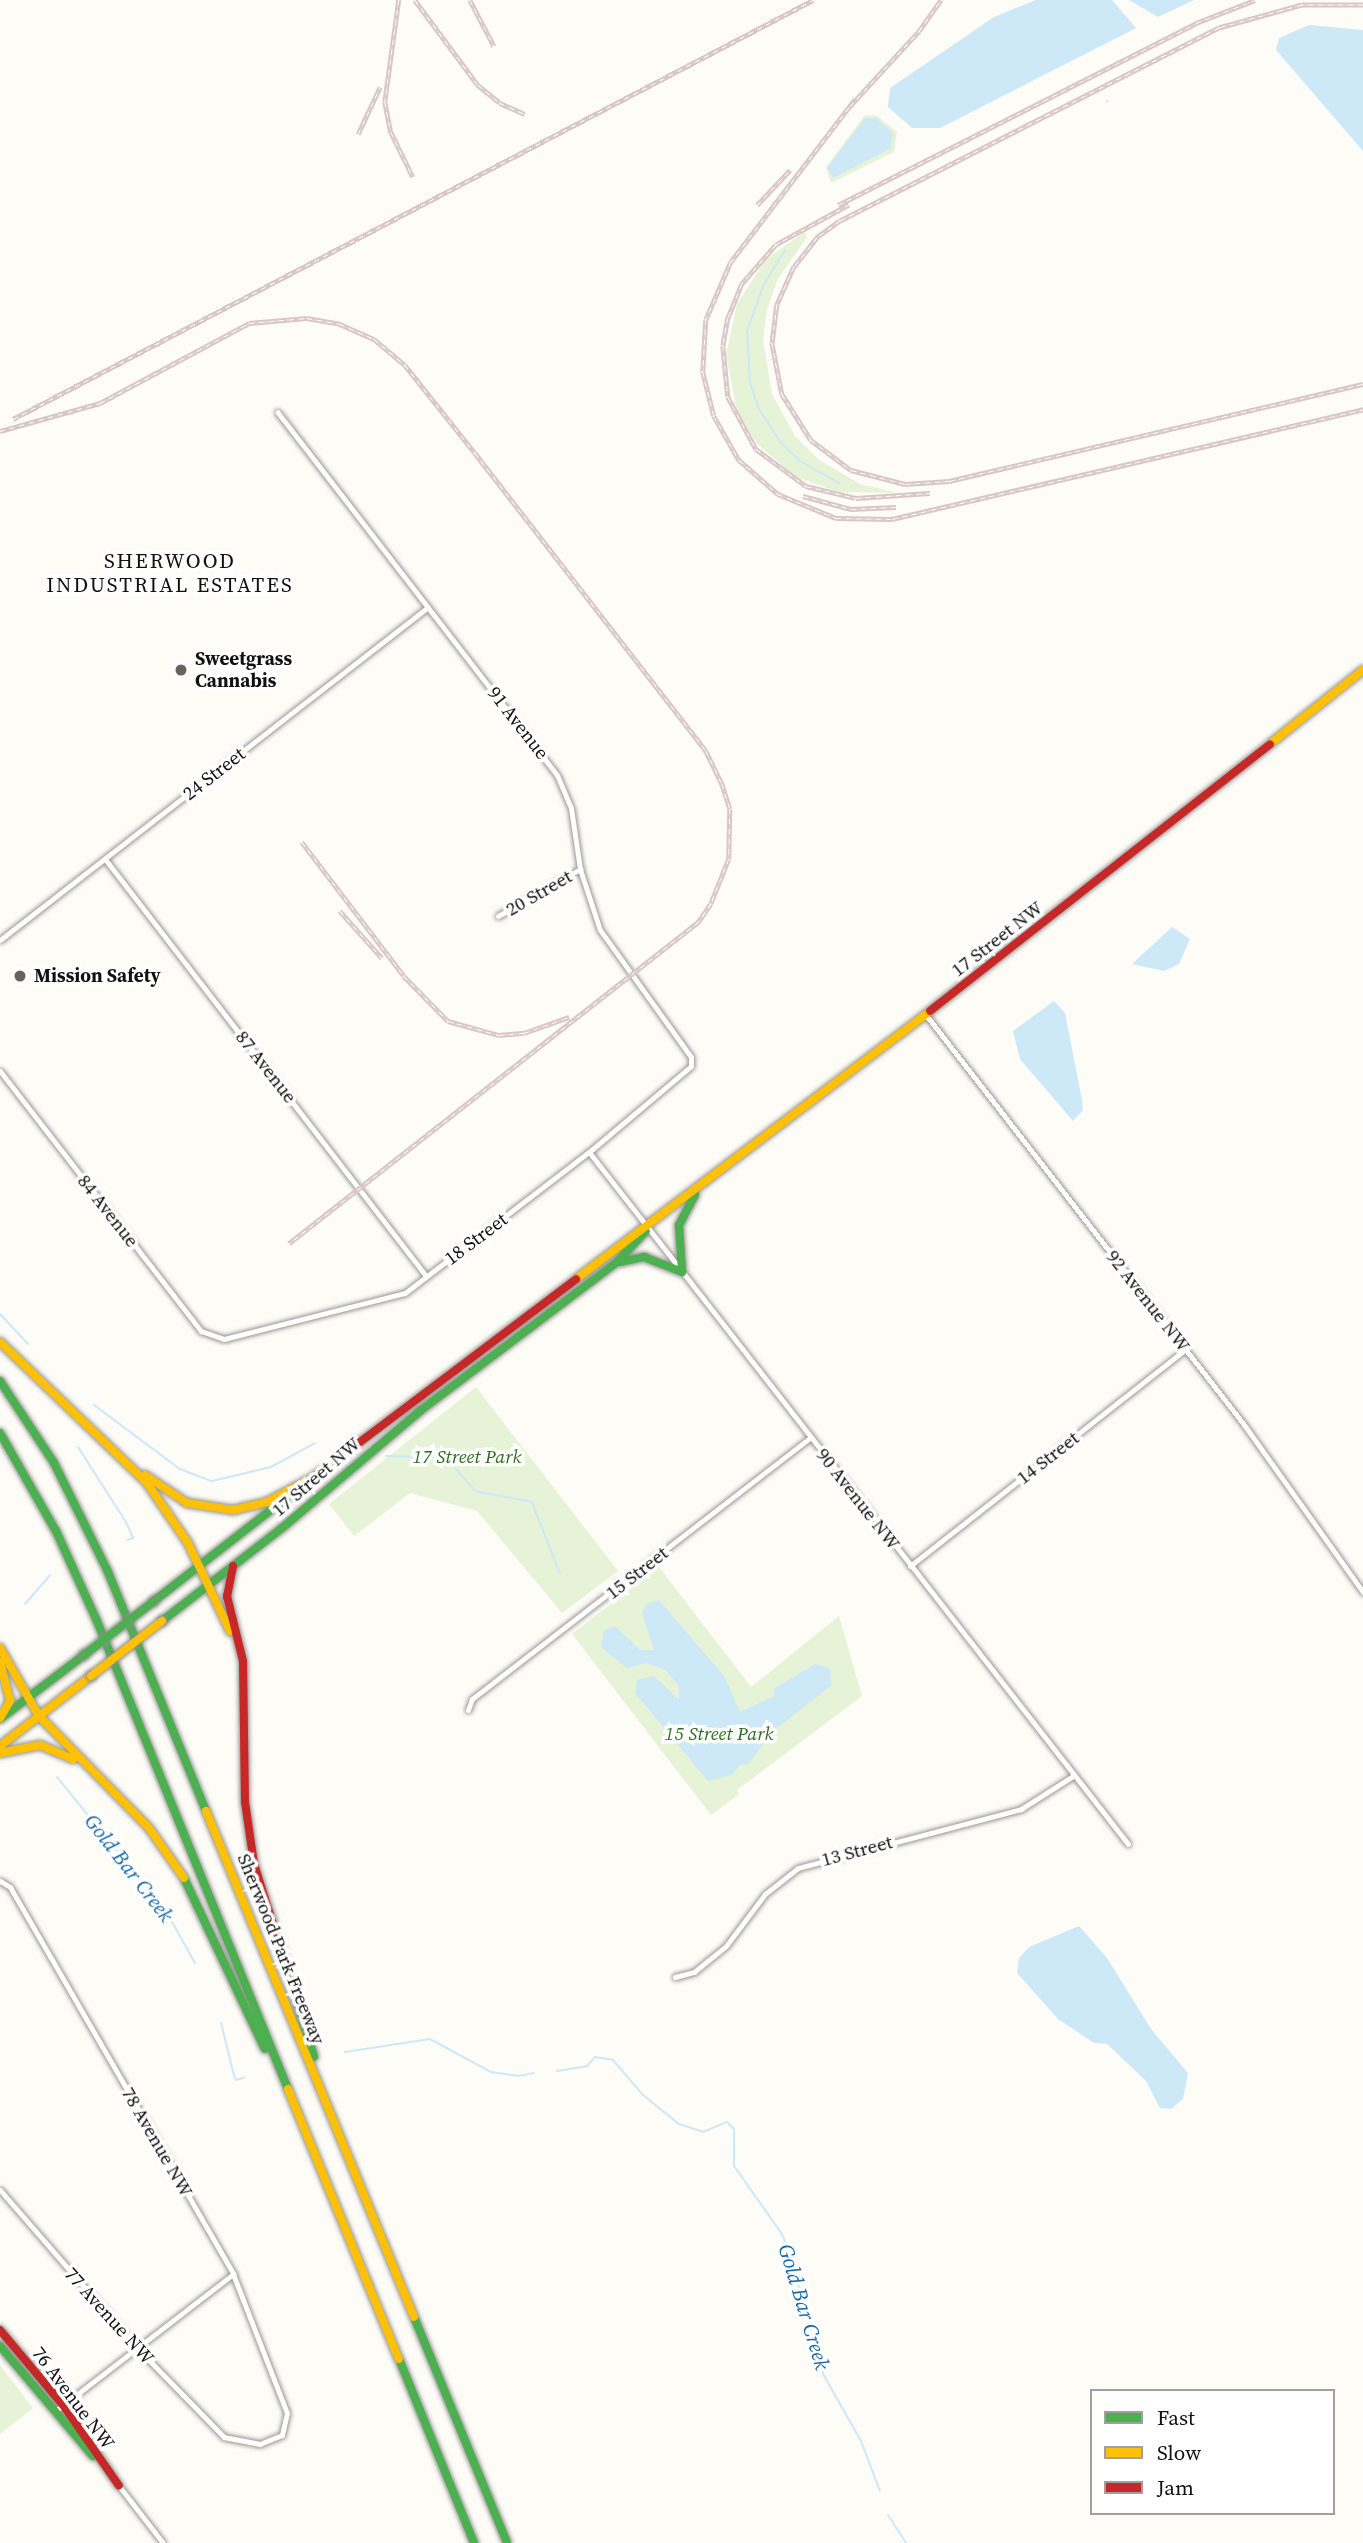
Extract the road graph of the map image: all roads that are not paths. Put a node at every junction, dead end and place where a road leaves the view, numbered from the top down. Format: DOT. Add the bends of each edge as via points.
graph roads {
  1 [pos="277,412"];
  2 [pos="428,607"];
  3 [pos="1363,670"];
  4 [pos="105,859"];
  5 [pos="580,869"];
  6 [pos="498,916"];
  7 [pos="0,940"];
  8 [pos="926,1015"];
  9 [pos="691,1066"];
  10 [pos="0,1071"];
  11 [pos="589,1152"];
  12 [pos="697,1191"];
  13 [pos="648,1228"];
  14 [pos="617,1262"];
  15 [pos="682,1272"];
  16 [pos="426,1276"];
  17 [pos="224,1339"];
  18 [pos="0,1342"];
  19 [pos="1186,1349"];
  20 [pos="0,1381"];
  21 [pos="0,1433"];
  22 [pos="810,1438"];
  23 [pos="128,1462"];
  24 [pos="314,1477"];
  25 [pos="199,1565"];
  26 [pos="233,1566"];
  27 [pos="909,1566"];
  28 [pos="210,1584"];
  29 [pos="1363,1592"];
  30 [pos="0,1648"];
  31 [pos="0,1662"];
  32 [pos="244,1686"];
  33 [pos="28,1697"];
  34 [pos="468,1710"];
  35 [pos="39,1716"];
  36 [pos="0,1719"];
  37 [pos="0,1746"];
  38 [pos="0,1753"];
  39 [pos="1073,1776"];
  40 [pos="101,1781"];
  41 [pos="1129,1844"];
  42 [pos="0,1881"];
  43 [pos="675,1978"];
  44 [pos="322,2092"];
  45 [pos="290,2094"];
  46 [pos="0,2190"];
  47 [pos="233,2274"];
  48 [pos="0,2330"];
  49 [pos="0,2346"];
  50 [pos="137,2348"];
  51 [pos="62,2405"];
  52 [pos="54,2412"];
  53 [pos="223,2437"];
  54 [pos="119,2486"];
  55 [pos="163,2543"];
  56 [pos="474,2543"];
  57 [pos="507,2543"];
  1 -- 2 [label="street, 91 Avenue"];
  2 -- 4 [label="street, 24 Street"];
  2 -- 5 [label="street, 91 Avenue" via="557,775 571,808"];
  3 -- 8 [label="main road, 17 Street NW"];
  4 -- 7 [label="street, 24 Street"];
  4 -- 16 [label="street, 87 Avenue"];
  5 -- 6 [label="street, 20 Street"];
  5 -- 9 [label="street, 91 Avenue" via="586,897 612,952 691,1057"];
  8 -- 12 [label="main road, 17 Street NW"];
  8 -- 19 [label="street, 92 Avenue NW"];
  9 -- 11 [label="street, 18 Street"];
  10 -- 17 [label="street, 84 Avenue" via="201,1331"];
  11 -- 13 [label="street, 90 Avenue NW"];
  11 -- 16 [label="street, 18 Street"];
  12 -- 13 [label="main road, 17 Street NW"];
  12 -- 15 [label="main road" via="679,1225"];
  13 -- 14 [label="main road, 17 Street NW" via="640,1243"];
  13 -- 15 [label="street, 90 Avenue NW"];
  13 -- 24 [label="main road, 17 Street NW"];
  14 -- 15 [label="main road" via="644,1257"];
  14 -- 26 [label="main road, 17 Street NW" via="410,1419"];
  15 -- 22 [label="street, 90 Avenue NW"];
  16 -- 17 [label="street, 18 Street" via="397,1296"];
  18 -- 23 [label="main road"];
  19 -- 27 [label="street, 14 Street"];
  19 -- 29 [label="street, 92 Avenue NW"];
  20 -- 44 [label="main road, Sherwood Park Freeway" via="41,1441 92,1536"];
  21 -- 45 [label="main road" via="77,1575"];
  22 -- 27 [label="street, 90 Avenue NW"];
  22 -- 34 [label="street, 15 Street" via="472,1699"];
  23 -- 24 [label="main road" via="174,1496 216,1510 256,1506"];
  23 -- 25 [label="main road" via="169,1514"];
  24 -- 25 [label="main road"];
  25 -- 28 [label="main road"];
  25 -- 33 [label="main road, bridge"];
  26 -- 28 [label="main road, 17 Street NW"];
  26 -- 32 [label="main road" via="227,1596"];
  27 -- 39 [label="street, 90 Avenue NW"];
  28 -- 32 [label="main road" via="232,1638"];
  28 -- 35 [label="main road, 17 Street NW, bridge"];
  30 -- 33 [label="main road"];
  31 -- 36 [label="main road" via="10,1701"];
  32 -- 44 [label="main road" via="245,1802 254,1864 308,2032"];
  33 -- 35 [label="main road"];
  33 -- 36 [label="main road"];
  35 -- 37 [label="main road, 17 Street NW"];
  35 -- 40 [label="main road"];
  38 -- 40 [label="main road" via="29,1744 49,1747"];
  39 -- 41 [label="street, 90 Avenue NW"];
  39 -- 43 [label="street, 13 Street" via="1021,1809 798,1868 765,1894 726,1946 694,1972"];
  40 -- 45 [label="main road" via="178,1865"];
  42 -- 47 [label="street, 78 Avenue NW" via="10,1887"];
  44 -- 57 [label="main road, Sherwood Park Freeway"];
  45 -- 56 [label="main road"];
  46 -- 50 [label="street, 77 Avenue NW"];
  47 -- 50 [label="street"];
  47 -- 53 [label="street, 78 Avenue NW" via="287,2417 286,2429 274,2441 246,2444"];
  48 -- 51 [label="main road, 76 Avenue NW"];
  49 -- 52 [label="main road, 76 Avenue NW"];
  50 -- 51 [label="street"];
  50 -- 53 [label="street, 77 Avenue NW"];
  51 -- 52 [label="street"];
  51 -- 54 [label="main road, 76 Avenue NW"];
  52 -- 54 [label="main road, 76 Avenue NW"];
  54 -- 55 [label="street, 76 Avenue NW"];
}
